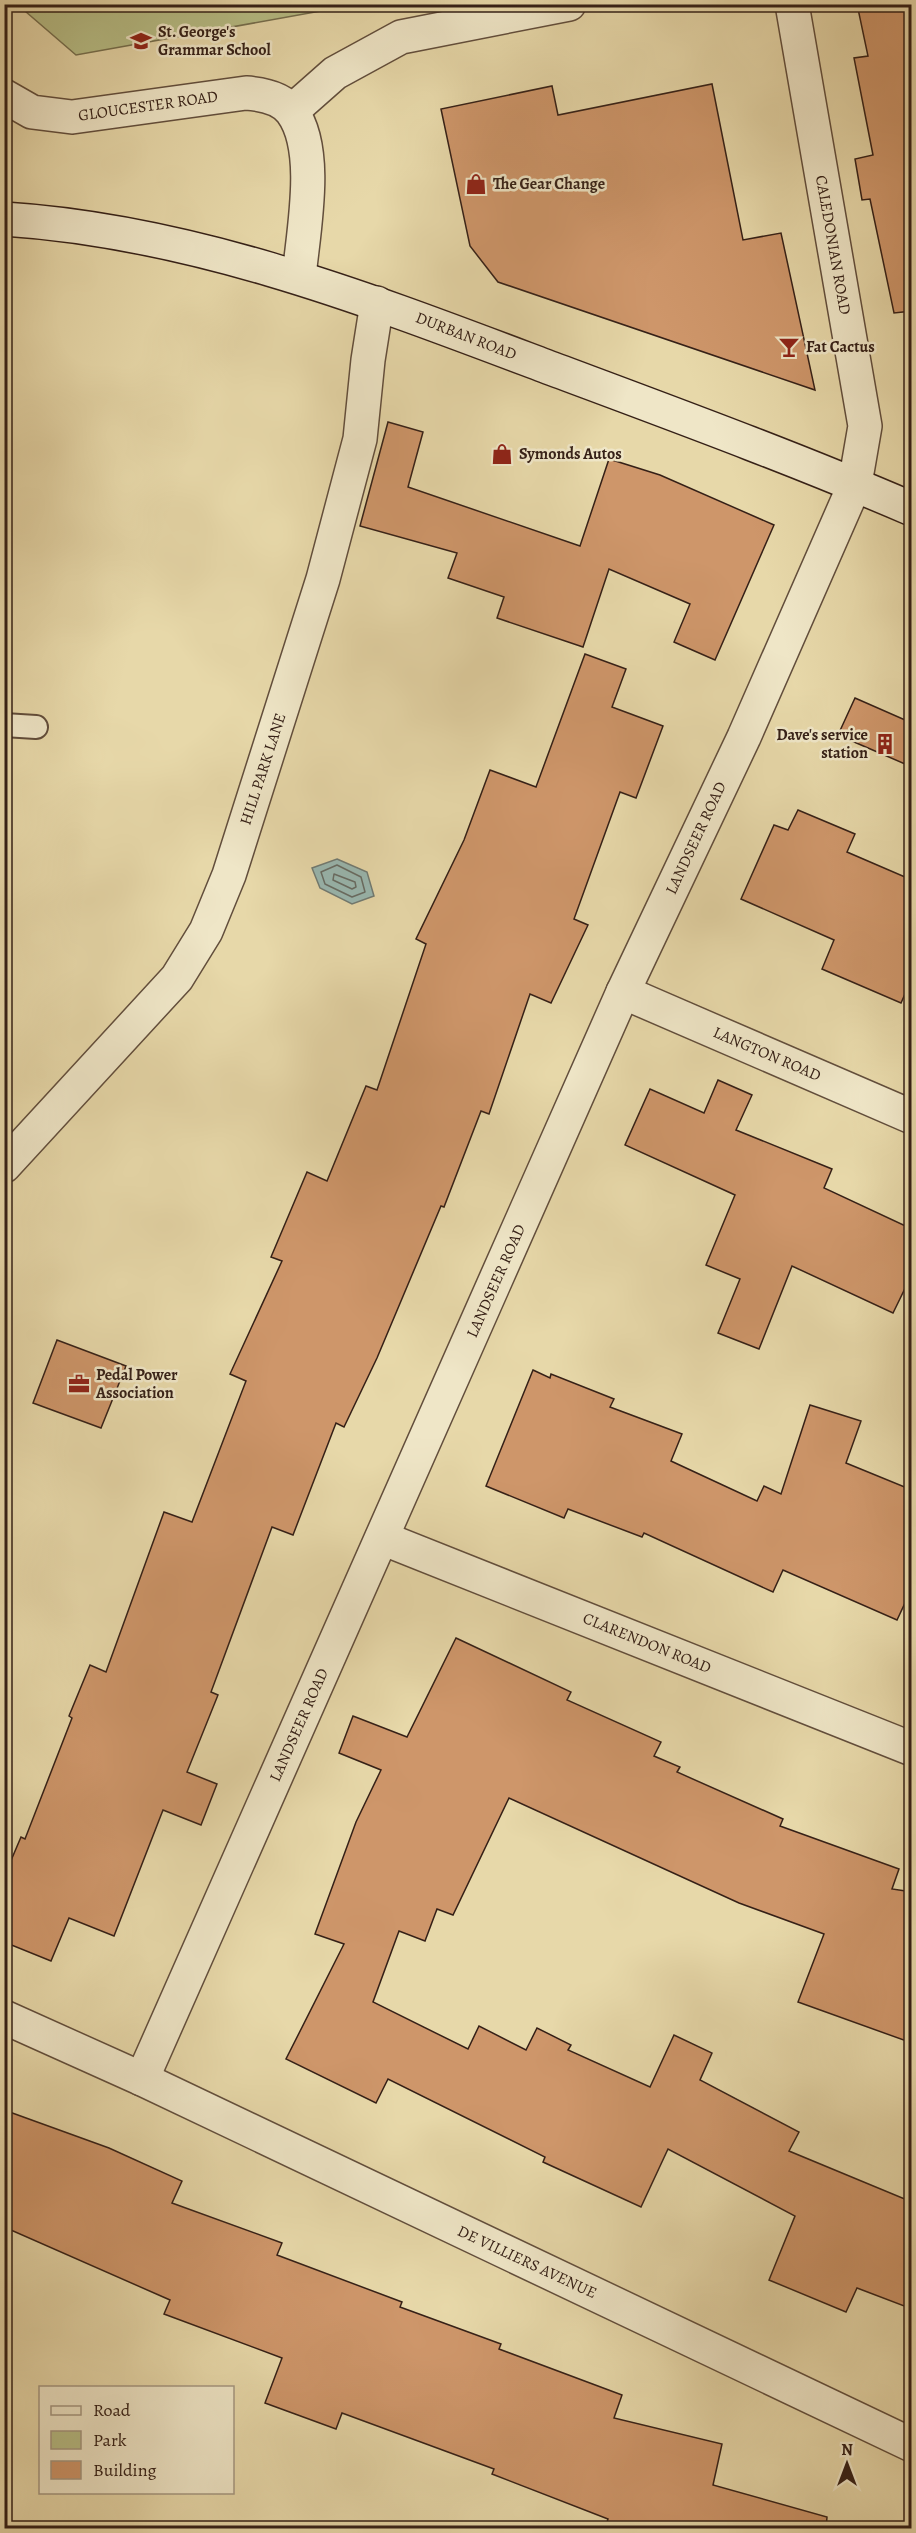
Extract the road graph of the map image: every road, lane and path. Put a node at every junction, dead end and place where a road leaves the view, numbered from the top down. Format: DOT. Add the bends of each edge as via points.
graph roads {
  1 [pos="569,4"];
  2 [pos="792,4"];
  3 [pos="4,96"];
  4 [pos="292,111"];
  5 [pos="10,145"];
  6 [pos="10,172"];
  7 [pos="4,219"];
  8 [pos="299,277"];
  9 [pos="377,303"];
  10 [pos="855,484"];
  11 [pos="912,509"];
  12 [pos="4,725"];
  13 [pos="36,728"];
  14 [pos="623,992"];
  15 [pos="912,1117"];
  16 [pos="4,1166"];
  17 [pos="382,1538"];
  18 [pos="912,1749"];
  19 [pos="4,2017"];
  20 [pos="142,2079"];
  21 [pos="912,2445"];
  1 -- 4 [label="street" via="400,37 335,73"];
  2 -- 10 [label="street, CALEDONIAN ROAD" via="864,416"];
  3 -- 4 [label="street, GLOUCESTER ROAD" via="32,112 72,117 246,93 272,98"];
  4 -- 8 [label="street" via="307,159"];
  5 -- 6 [label="path"];
  7 -- 8 [label="street, DURBAN ROAD" via="125,234 215,253"];
  8 -- 9 [label="street, DURBAN ROAD"];
  9 -- 10 [label="street, DURBAN ROAD"];
  9 -- 16 [label="street, HILL PARK LANE" via="360,439 323,579 229,875 206,931 177,978"];
  10 -- 11 [label="street, DURBAN ROAD"];
  10 -- 14 [label="street, LANDSEER ROAD" via="744,737"];
  12 -- 13 [label="lane"];
  14 -- 15 [label="street, LANGTON ROAD"];
  14 -- 17 [label="street, LANDSEER ROAD"];
  17 -- 18 [label="street, CLARENDON ROAD"];
  17 -- 20 [label="street, LANDSEER ROAD"];
  19 -- 20 [label="street, DE VILLIERS AVENUE"];
  20 -- 21 [label="street, DE VILLIERS AVENUE"];
}
